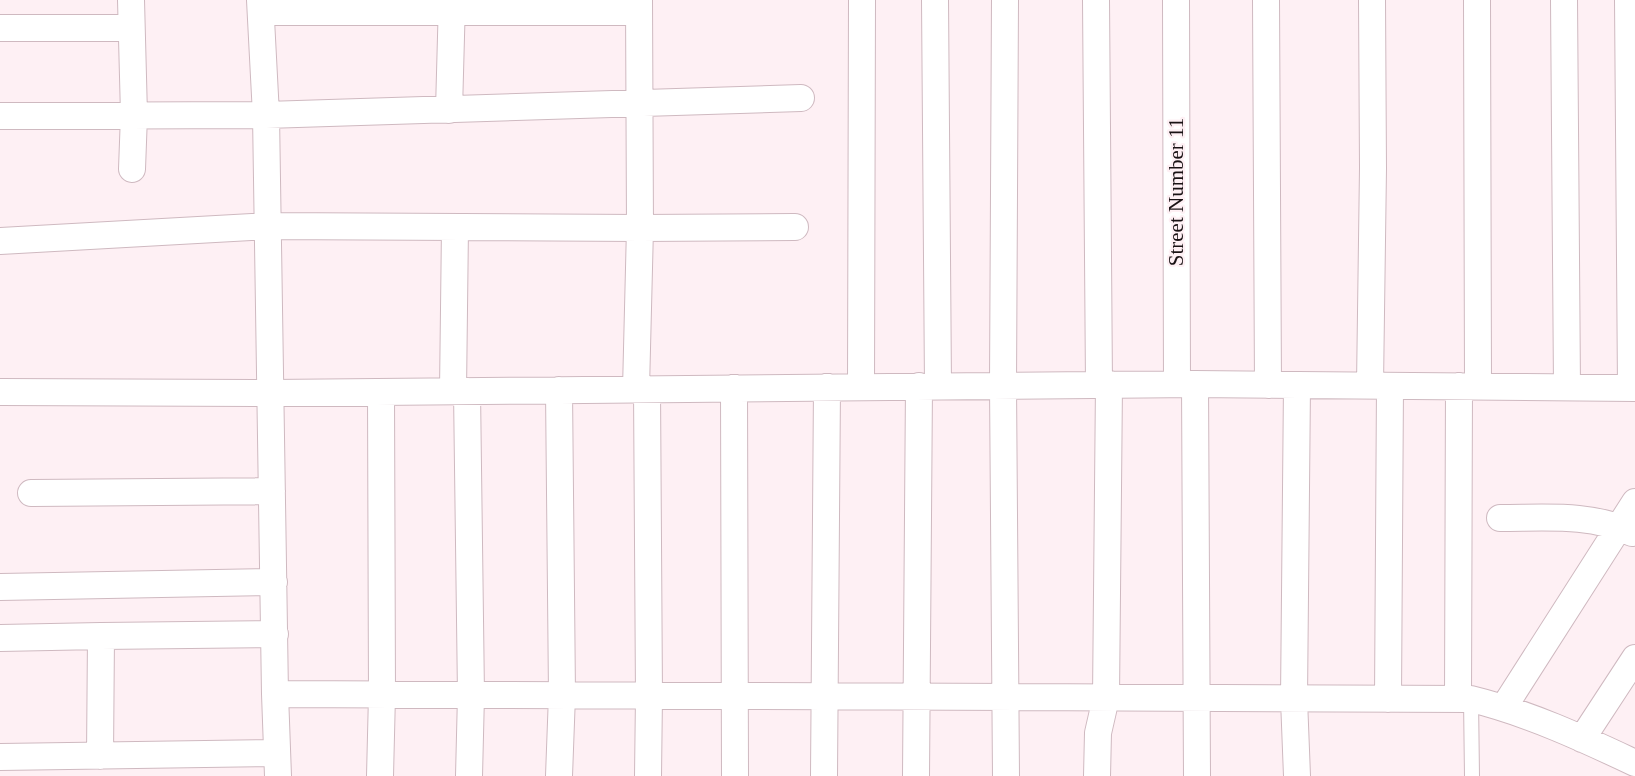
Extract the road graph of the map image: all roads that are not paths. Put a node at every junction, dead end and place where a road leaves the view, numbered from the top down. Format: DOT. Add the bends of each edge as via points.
graph roads {
  1 [pos="131,0"];
  2 [pos="862,0"];
  3 [pos="935,0"];
  4 [pos="1005,0"];
  5 [pos="1096,0"];
  6 [pos="1176,0"];
  7 [pos="1266,0"];
  8 [pos="1372,0"];
  9 [pos="1477,0"];
  10 [pos="1564,0"];
  11 [pos="1628,0"];
  12 [pos="260,6"];
  13 [pos="452,6"];
  14 [pos="639,6"];
  15 [pos="0,28"];
  16 [pos="131,28"];
  17 [pos="801,98"];
  18 [pos="638,105"];
  19 [pos="449,110"];
  20 [pos="266,115"];
  21 [pos="0,116"];
  22 [pos="134,116"];
  23 [pos="132,169"];
  24 [pos="268,226"];
  25 [pos="455,227"];
  26 [pos="795,227"];
  27 [pos="640,228"];
  28 [pos="0,241"];
  29 [pos="1186,384"];
  30 [pos="1104,385"];
  31 [pos="1268,385"];
  32 [pos="1297,385"];
  33 [pos="928,386"];
  34 [pos="1003,386"];
  35 [pos="1380,386"];
  36 [pos="1468,386"];
  37 [pos="827,387"];
  38 [pos="861,387"];
  39 [pos="1568,387"];
  40 [pos="734,388"];
  41 [pos="1633,388"];
  42 [pos="641,389"];
  43 [pos="559,390"];
  44 [pos="460,391"];
  45 [pos="0,392"];
  46 [pos="381,392"];
  47 [pos="271,393"];
  48 [pos="272,491"];
  49 [pos="31,493"];
  50 [pos="1635,502"];
  51 [pos="1500,518"];
  52 [pos="1627,531"];
  53 [pos="274,582"];
  54 [pos="0,587"];
  55 [pos="274,634"];
  56 [pos="101,636"];
  57 [pos="0,638"];
  58 [pos="1635,658"];
  59 [pos="275,694"];
  60 [pos="382,695"];
  61 [pos="471,695"];
  62 [pos="562,695"];
  63 [pos="649,696"];
  64 [pos="736,696"];
  65 [pos="825,697"];
  66 [pos="916,697"];
  67 [pos="1006,697"];
  68 [pos="1107,698"];
  69 [pos="1197,698"];
  70 [pos="1294,699"];
  71 [pos="1388,699"];
  72 [pos="1465,699"];
  73 [pos="1504,707"];
  74 [pos="1582,739"];
  75 [pos="100,756"];
  76 [pos="0,757"];
  77 [pos="1635,763"];
  78 [pos="278,765"];
  79 [pos="380,776"];
  80 [pos="469,776"];
  81 [pos="560,776"];
  82 [pos="648,776"];
  83 [pos="735,776"];
  84 [pos="824,776"];
  85 [pos="916,776"];
  86 [pos="1006,776"];
  87 [pos="1097,776"];
  88 [pos="1197,776"];
  89 [pos="1297,776"];
  90 [pos="1472,776"];
  1 -- 16 [label="street"];
  2 -- 38 [label="street"];
  3 -- 33 [label="street"];
  4 -- 34 [label="street"];
  5 -- 30 [label="street"];
  6 -- 29 [label="street, Street Number 11"];
  7 -- 31 [label="street"];
  8 -- 35 [label="street"];
  9 -- 36 [label="street"];
  10 -- 39 [label="street"];
  11 -- 41 [label="street"];
  12 -- 13 [label="street"];
  12 -- 20 [label="street"];
  13 -- 14 [label="street"];
  13 -- 19 [label="street"];
  14 -- 18 [label="street"];
  15 -- 16 [label="street"];
  16 -- 22 [label="street"];
  17 -- 18 [label="street"];
  18 -- 19 [label="street"];
  18 -- 27 [label="street"];
  19 -- 20 [label="street"];
  20 -- 22 [label="street"];
  20 -- 24 [label="street"];
  21 -- 22 [label="street"];
  22 -- 23 [label="street"];
  24 -- 25 [label="street"];
  24 -- 28 [label="street"];
  24 -- 47 [label="street"];
  25 -- 27 [label="street"];
  25 -- 44 [label="street"];
  26 -- 27 [label="street"];
  27 -- 42 [label="street"];
  29 -- 30 [label="street"];
  29 -- 31 [label="street"];
  29 -- 69 [label="street, Street Number 11"];
  30 -- 34 [label="street"];
  30 -- 68 [label="street"];
  31 -- 32 [label="street"];
  32 -- 35 [label="street"];
  32 -- 70 [label="street"];
  33 -- 34 [label="street"];
  33 -- 38 [label="street"];
  33 -- 66 [label="street"];
  34 -- 67 [label="street"];
  35 -- 36 [label="street"];
  35 -- 71 [label="street"];
  36 -- 39 [label="street"];
  36 -- 72 [label="street"];
  37 -- 38 [label="street"];
  37 -- 40 [label="street"];
  37 -- 65 [label="street"];
  39 -- 41 [label="street"];
  40 -- 42 [label="street"];
  40 -- 64 [label="street"];
  42 -- 43 [label="street"];
  42 -- 63 [label="street"];
  43 -- 44 [label="street"];
  43 -- 62 [label="street"];
  44 -- 46 [label="street"];
  44 -- 61 [label="street"];
  45 -- 47 [label="street"];
  46 -- 47 [label="street"];
  46 -- 60 [label="street"];
  47 -- 48 [label="street"];
  48 -- 49 [label="street"];
  48 -- 53 [label="street"];
  50 -- 52 [label="street"];
  51 -- 52 [label="street" via="1596,520"];
  52 -- 73 [label="street"];
  53 -- 54 [label="street"];
  53 -- 55 [label="street"];
  55 -- 56 [label="street"];
  55 -- 59 [label="street"];
  56 -- 57 [label="street"];
  56 -- 75 [label="street"];
  58 -- 74 [label="street"];
  59 -- 60 [label="street"];
  59 -- 78 [label="street"];
  60 -- 61 [label="street"];
  60 -- 79 [label="street"];
  61 -- 62 [label="street"];
  61 -- 80 [label="street"];
  62 -- 63 [label="street"];
  62 -- 81 [label="street"];
  63 -- 64 [label="street"];
  63 -- 82 [label="street"];
  64 -- 65 [label="street"];
  64 -- 83 [label="street"];
  65 -- 66 [label="street"];
  65 -- 84 [label="street"];
  66 -- 67 [label="street"];
  66 -- 85 [label="street"];
  67 -- 68 [label="street"];
  67 -- 86 [label="street"];
  68 -- 69 [label="street"];
  68 -- 87 [label="street" via="1098,733"];
  69 -- 70 [label="street"];
  69 -- 88 [label="street, Street Number 11"];
  70 -- 71 [label="street"];
  70 -- 89 [label="street"];
  71 -- 72 [label="street"];
  72 -- 73 [label="street"];
  72 -- 90 [label="lane"];
  73 -- 74 [label="street"];
  74 -- 77 [label="street"];
  75 -- 76 [label="street"];
  75 -- 78 [label="street"];
}
